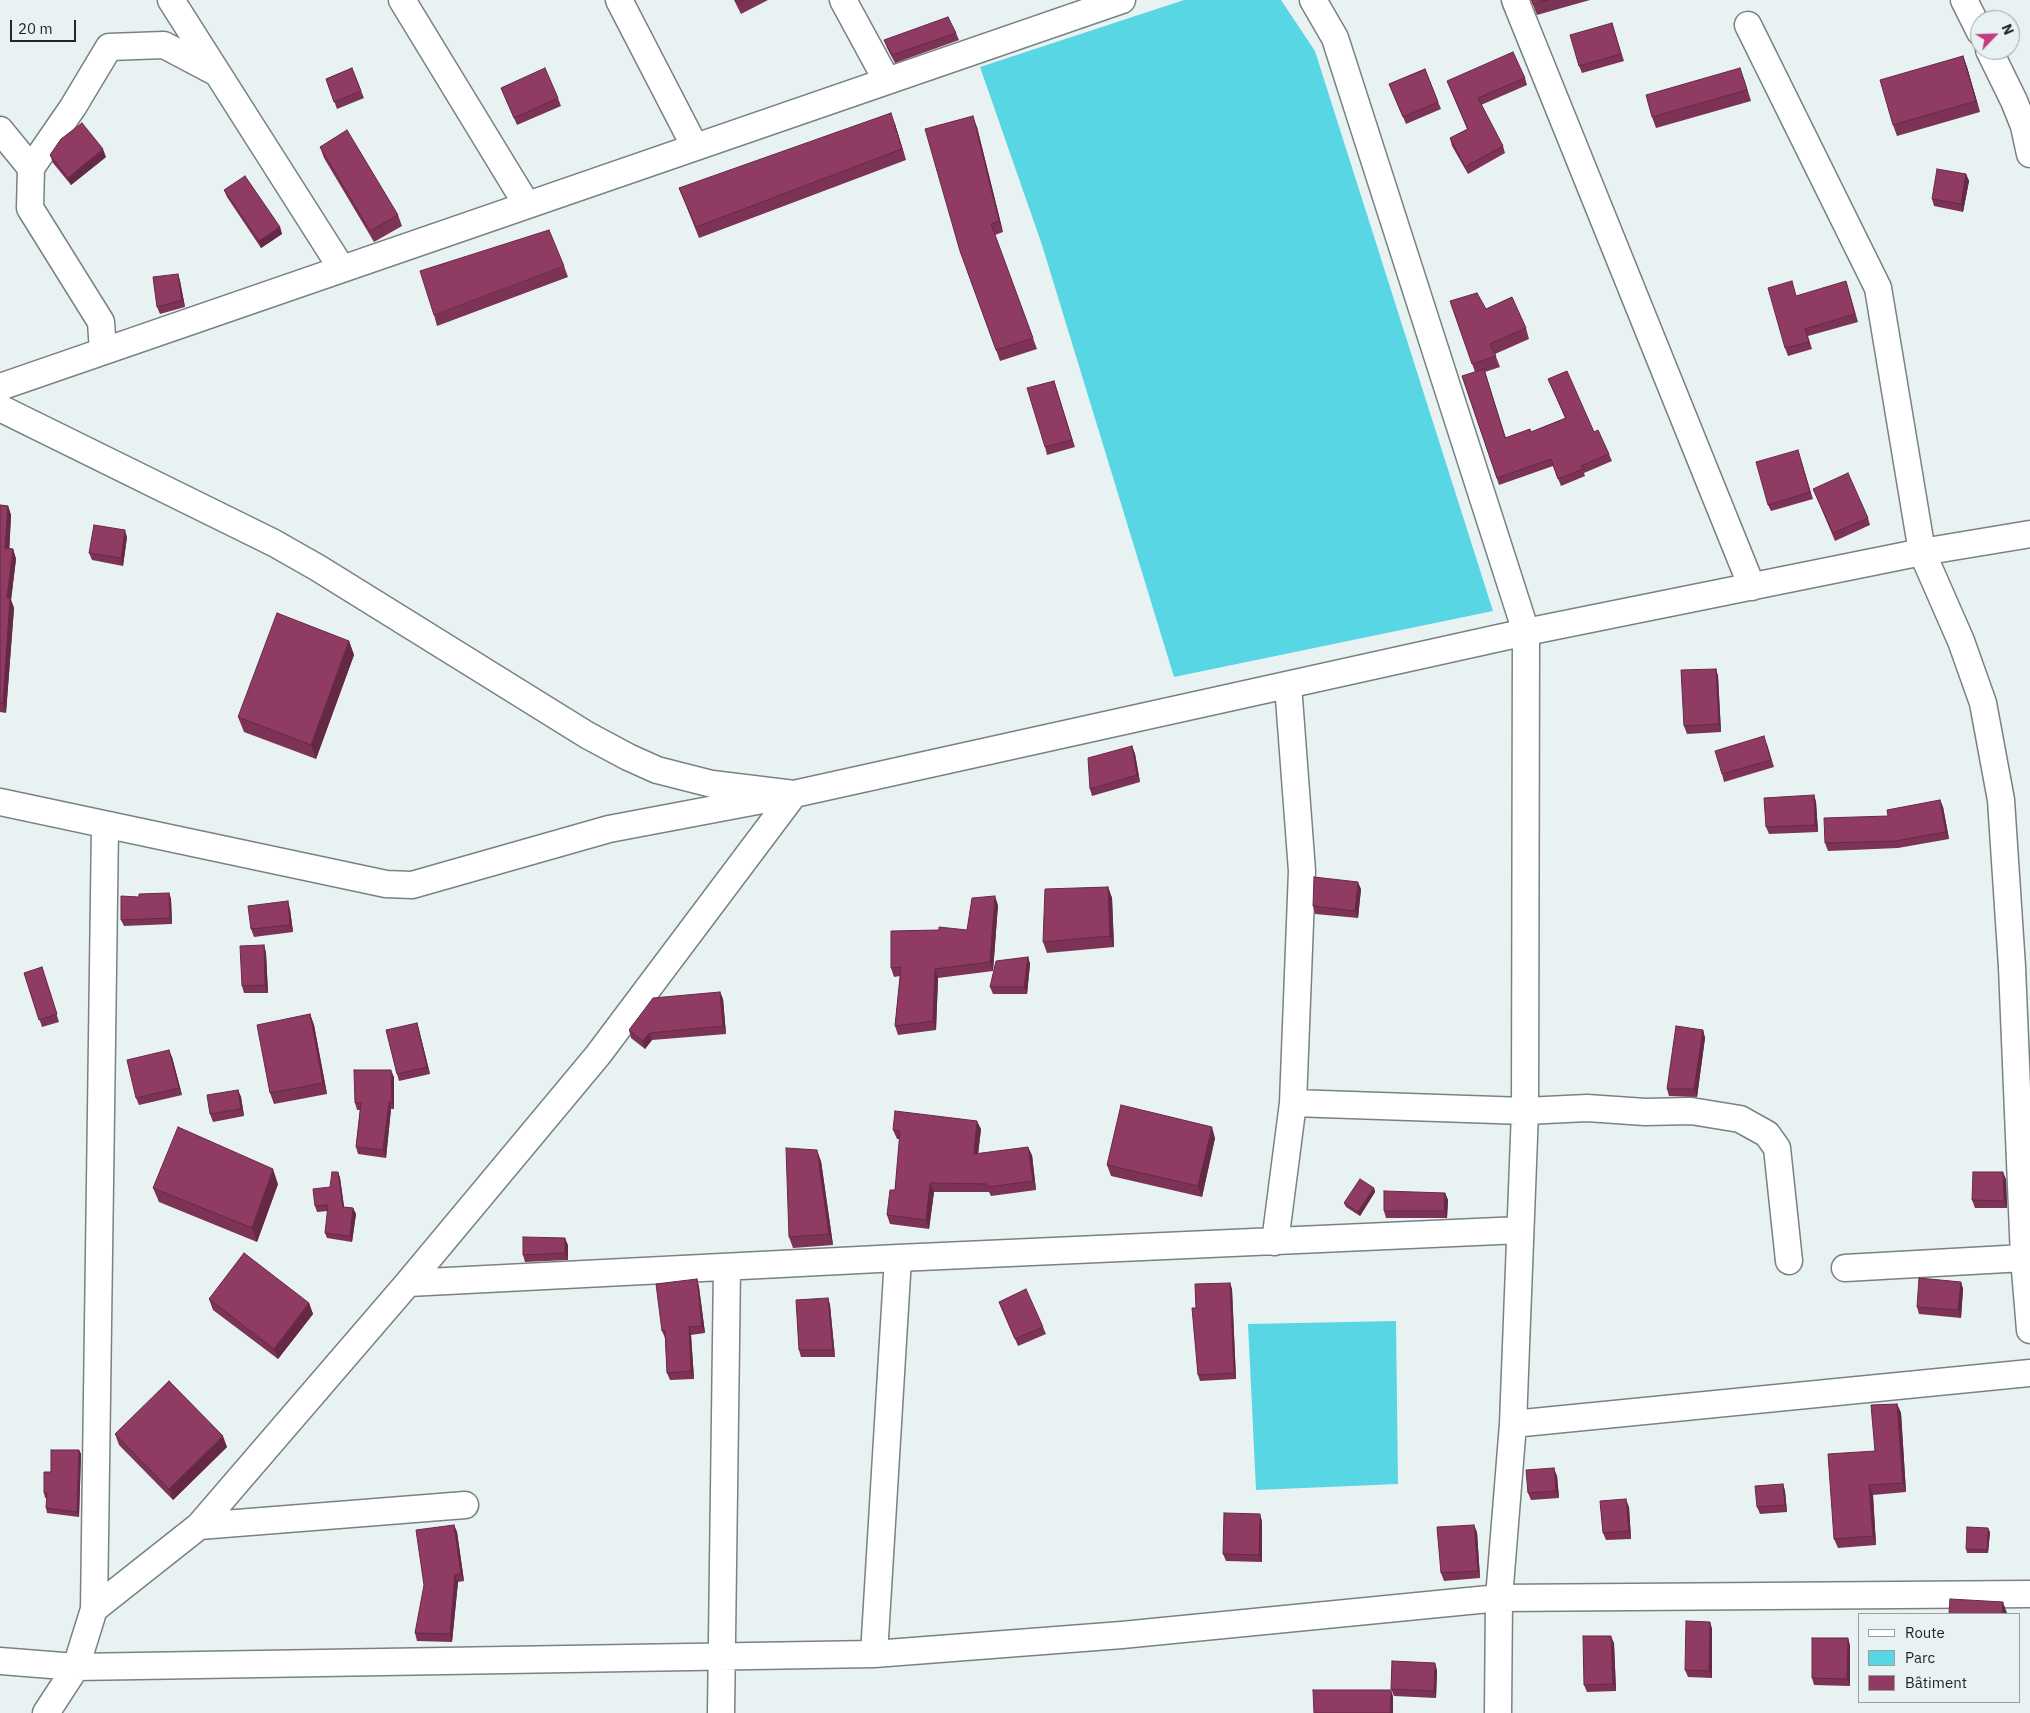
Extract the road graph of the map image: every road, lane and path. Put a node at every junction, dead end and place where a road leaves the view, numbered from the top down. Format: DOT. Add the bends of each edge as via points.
graph roads {
  1 [pos="172,0"];
  2 [pos="402,0"];
  3 [pos="619,0"];
  4 [pos="843,0"];
  5 [pos="1122,0"];
  6 [pos="1313,0"];
  7 [pos="1515,0"];
  8 [pos="1964,0"];
  9 [pos="1070,8"];
  10 [pos="1970,12"];
  11 [pos="1748,25"];
  12 [pos="1994,60"];
  13 [pos="218,74"];
  14 [pos="887,81"];
  15 [pos="0,130"];
  16 [pos="695,147"];
  17 [pos="2030,154"];
  18 [pos="30,168"];
  19 [pos="527,205"];
  20 [pos="342,269"];
  21 [pos="103,351"];
  22 [pos="0,386"];
  23 [pos="0,408"];
  24 [pos="2030,534"];
  25 [pos="1922,552"];
  26 [pos="1752,587"];
  27 [pos="1526,632"];
  28 [pos="1288,685"];
  29 [pos="794,794"];
  30 [pos="0,802"];
  31 [pos="105,826"];
  32 [pos="1293,1103"];
  33 [pos="1525,1112"];
  34 [pos="1520,1230"];
  35 [pos="1275,1242"];
  36 [pos="898,1258"];
  37 [pos="2024,1258"];
  38 [pos="1789,1261"];
  39 [pos="727,1268"];
  40 [pos="1845,1268"];
  41 [pos="408,1283"];
  42 [pos="2030,1330"];
  43 [pos="2030,1373"];
  44 [pos="1513,1424"];
  45 [pos="465,1505"];
  46 [pos="198,1526"];
  47 [pos="2030,1572"];
  48 [pos="2030,1594"];
  49 [pos="1499,1598"];
  50 [pos="94,1609"];
  51 [pos="874,1654"];
  52 [pos="722,1658"];
  53 [pos="0,1661"];
  54 [pos="76,1667"];
  55 [pos="46,1713"];
  56 [pos="721,1713"];
  57 [pos="1498,1713"];
  1 -- 13 [label="street"];
  2 -- 19 [label="street"];
  3 -- 16 [label="street"];
  4 -- 14 [label="street"];
  5 -- 9 [label="street"];
  6 -- 27 [label="street" via="1335,38"];
  7 -- 26 [label="street"];
  8 -- 10 [label="street"];
  9 -- 14 [label="street"];
  11 -- 25 [label="street" via="1878,288"];
  12 -- 17 [label="street" via="2024,126"];
  13 -- 18 [label="street" via="164,45 109,47 73,107"];
  13 -- 20 [label="street"];
  14 -- 16 [label="street"];
  15 -- 18 [label="street"];
  16 -- 19 [label="street"];
  18 -- 21 [label="street" via="30,208 101,322"];
  19 -- 20 [label="street"];
  20 -- 21 [label="street"];
  21 -- 22 [label="street"];
  23 -- 29 [label="street" via="318,568 628,757 657,770 712,784"];
  24 -- 25 [label="street"];
  25 -- 26 [label="street"];
  25 -- 37 [label="street" via="1983,702 2001,800"];
  26 -- 27 [label="street"];
  27 -- 28 [label="street"];
  27 -- 33 [label="street"];
  28 -- 29 [label="street"];
  28 -- 32 [label="street" via="1302,871"];
  29 -- 31 [label="street" via="609,829 412,885 386,884"];
  29 -- 41 [label="street" via="598,1055"];
  30 -- 31 [label="street"];
  31 -- 50 [label="street"];
  32 -- 33 [label="street"];
  32 -- 35 [label="street"];
  33 -- 34 [label="street"];
  33 -- 38 [label="street" via="1587,1108 1690,1111 1740,1119 1767,1134 1777,1148"];
  34 -- 35 [label="street"];
  34 -- 44 [label="street"];
  35 -- 36 [label="street"];
  36 -- 39 [label="street"];
  36 -- 51 [label="street"];
  37 -- 40 [label="street"];
  37 -- 42 [label="street"];
  39 -- 41 [label="street"];
  39 -- 52 [label="street"];
  41 -- 46 [label="street"];
  43 -- 44 [label="street"];
  44 -- 49 [label="street"];
  45 -- 46 [label="street"];
  46 -- 50 [label="street"];
  47 -- 48 [label="street"];
  48 -- 49 [label="street"];
  49 -- 51 [label="street" via="1122,1635"];
  49 -- 57 [label="street"];
  50 -- 54 [label="street"];
  51 -- 52 [label="street"];
  52 -- 54 [label="street"];
  52 -- 56 [label="street"];
  53 -- 54 [label="street"];
  54 -- 55 [label="street"];
}
